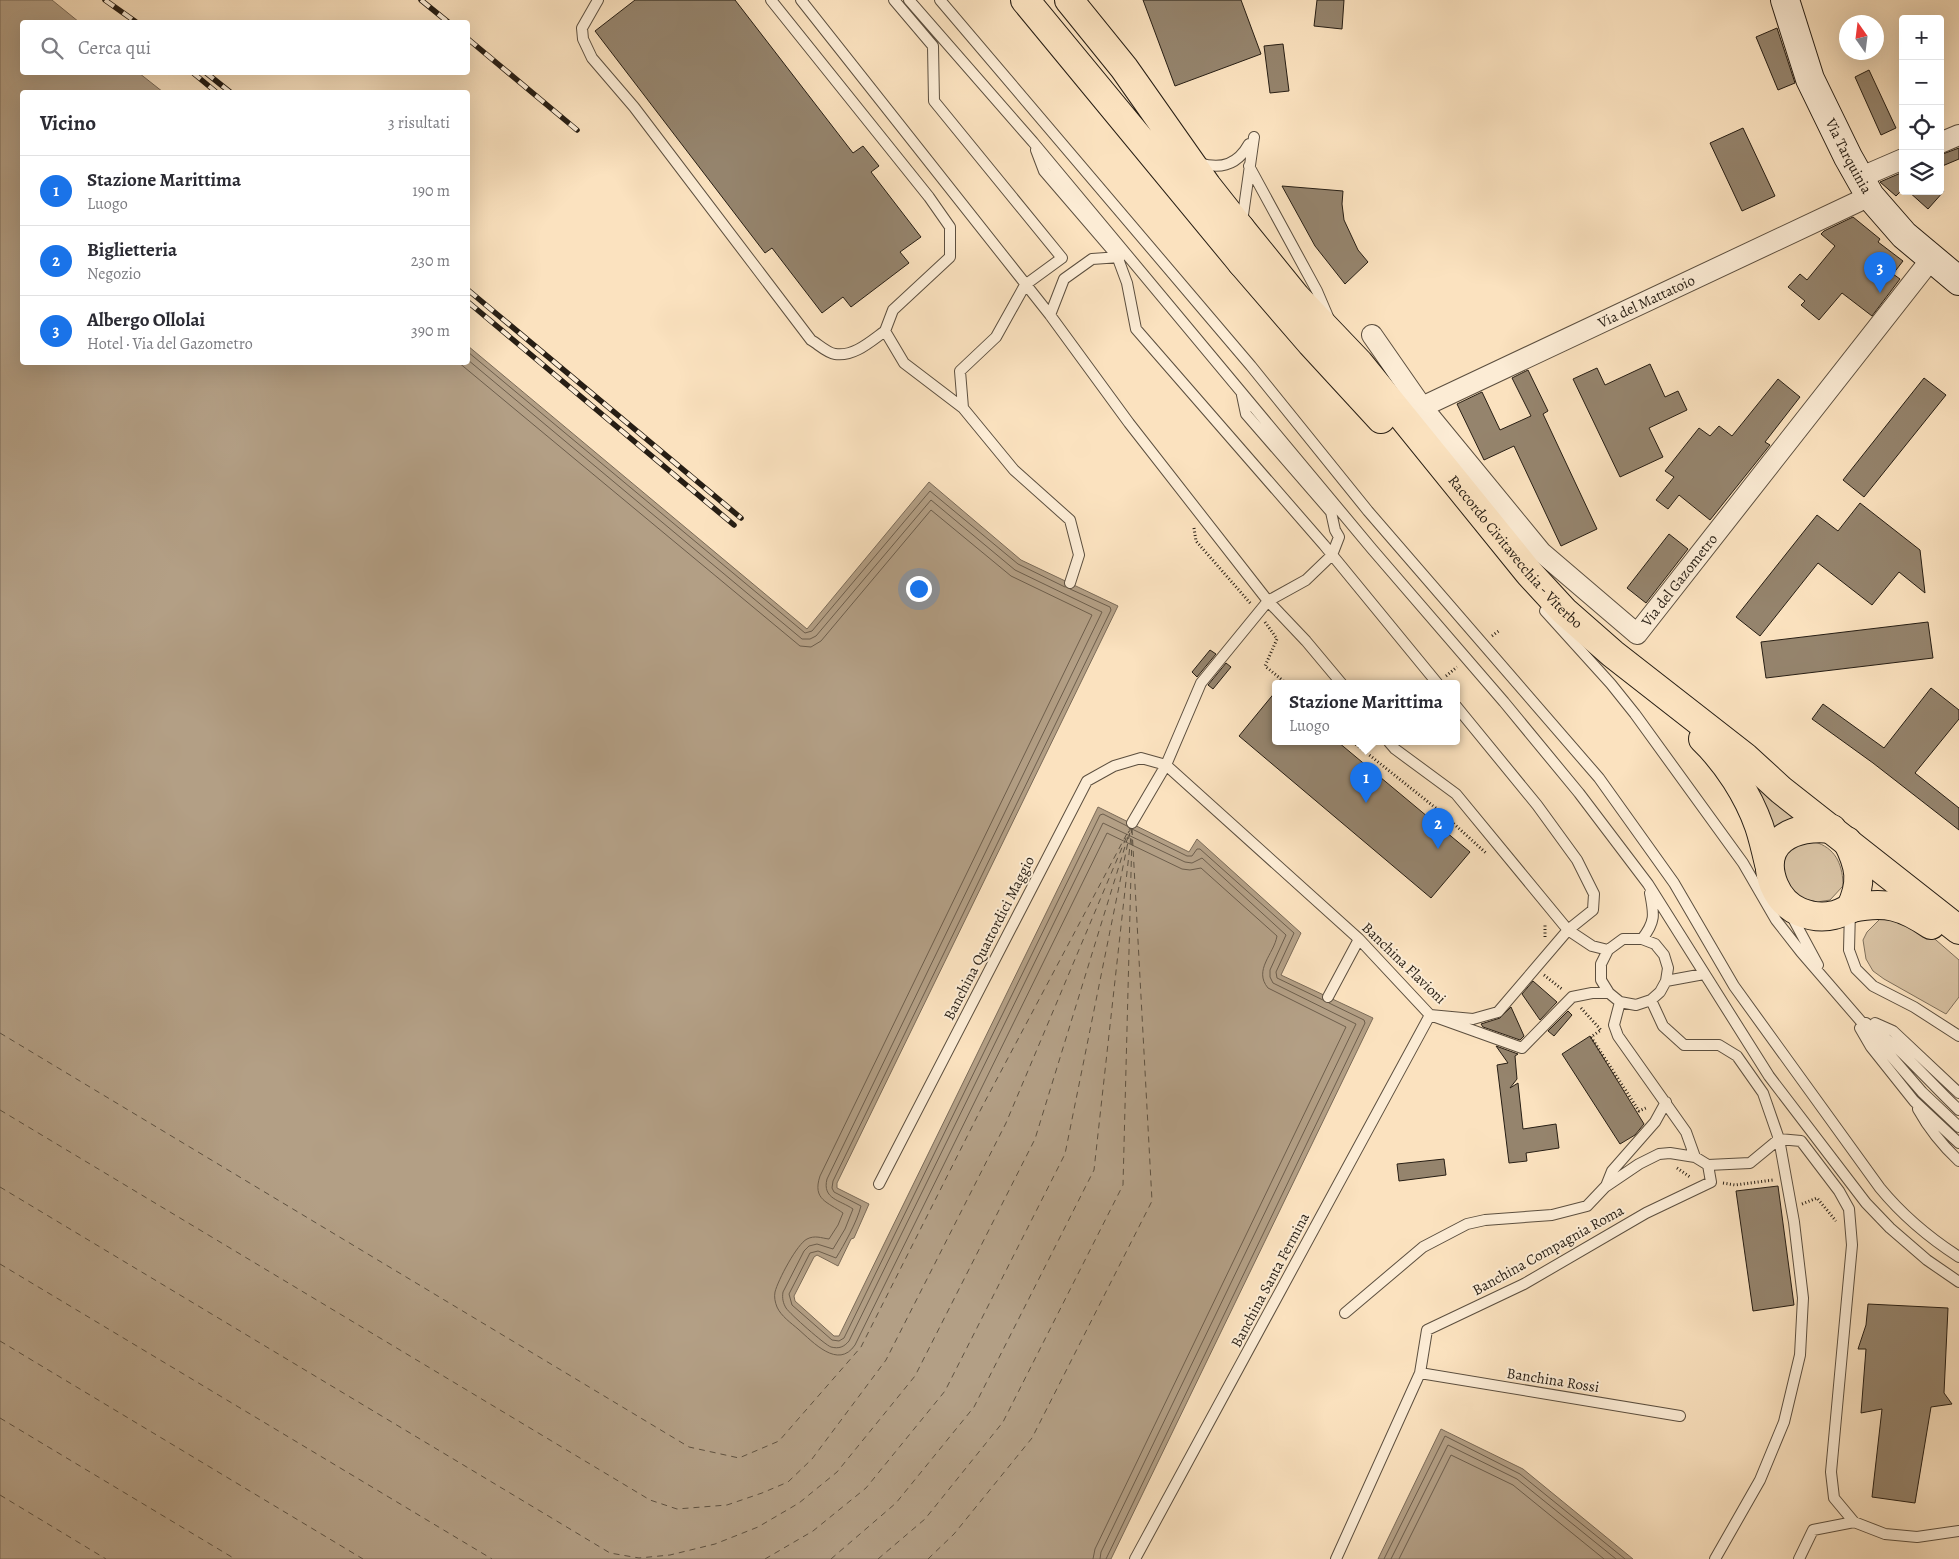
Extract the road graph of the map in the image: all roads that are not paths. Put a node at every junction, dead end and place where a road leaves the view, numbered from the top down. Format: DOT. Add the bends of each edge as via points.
graph roads {
  1 [pos="598,0"];
  2 [pos="771,0"];
  3 [pos="801,0"];
  4 [pos="894,0"];
  5 [pos="908,0"];
  6 [pos="940,0"];
  7 [pos="1024,0"];
  8 [pos="1069,0"];
  9 [pos="1785,0"];
  10 [pos="1959,135"];
  11 [pos="1944,141"];
  12 [pos="1033,142"];
  13 [pos="1188,159"];
  14 [pos="1899,162"];
  15 [pos="1249,166"];
  16 [pos="1864,187"];
  17 [pos="1241,229"];
  18 [pos="1117,256"];
  19 [pos="1129,258"];
  20 [pos="1932,258"];
  21 [pos="1242,263"];
  22 [pos="1959,281"];
  23 [pos="1025,285"];
  24 [pos="1050,315"];
  25 [pos="885,331"];
  26 [pos="1372,334"];
  27 [pos="1338,341"];
  28 [pos="1241,392"];
  29 [pos="1422,407"];
  30 [pos="963,408"];
  31 [pos="1332,554"];
  32 [pos="1070,583"];
  33 [pos="1268,601"];
  34 [pos="1546,611"];
  35 [pos="1339,680"];
  36 [pos="1435,680"];
  37 [pos="1460,711"];
  38 [pos="1392,745"];
  39 [pos="1166,765"];
  40 [pos="1132,823"];
  41 [pos="1839,835"];
  42 [pos="1769,864"];
  43 [pos="1648,884"];
  44 [pos="1784,902"];
  45 [pos="1850,908"];
  46 [pos="1568,930"];
  47 [pos="1959,930"];
  48 [pos="1359,939"];
  49 [pos="1642,939"];
  50 [pos="1959,946"];
  51 [pos="1608,950"];
  52 [pos="1704,974"];
  53 [pos="1666,981"];
  54 [pos="1832,989"];
  55 [pos="1609,993"];
  56 [pos="1328,997"];
  57 [pos="1651,1000"];
  58 [pos="1620,1002"];
  59 [pos="1851,1012"];
  60 [pos="1430,1015"];
  61 [pos="1959,1036"];
  62 [pos="1959,1093"];
  63 [pos="1914,1101"];
  64 [pos="1666,1102"];
  65 [pos="1959,1110"];
  66 [pos="1959,1127"];
  67 [pos="1779,1139"];
  68 [pos="1959,1143"];
  69 [pos="1695,1157"];
  70 [pos="1959,1161"];
  71 [pos="1708,1165"];
  72 [pos="879,1184"];
  73 [pos="1605,1187"];
  74 [pos="1959,1257"];
  75 [pos="1959,1282"];
  76 [pos="1345,1312"];
  77 [pos="1420,1373"];
  78 [pos="1680,1416"];
  79 [pos="1854,1522"];
  80 [pos="1959,1531"];
  81 [pos="1135,1559"];
  82 [pos="1336,1559"];
  83 [pos="1715,1559"];
  84 [pos="1799,1559"];
  1 -- 25 [label="lane" via="582,28 583,39 592,58 634,107 811,340 834,354 847,353"];
  2 -- 25 [label="lane" via="950,227 950,257 893,310"];
  3 -- 23 [label="lane"];
  4 -- 23 [label="lane" via="933,46 934,101 1062,258"];
  5 -- 12 [label="lane"];
  6 -- 74 [label="lane" via="1251,366 1368,511 1599,778 1674,883 1734,986 1880,1188 1919,1229"];
  7 -- 21 [label="main road, Raccordo Civitavecchia - Viterbo"];
  8 -- 13 [label="main road, Raccordo Civitavecchia - Viterbo" via="1124,68"];
  9 -- 16 [label="main road, Via Tarquinia" via="1810,79"];
  10 -- 11 [label="street"];
  12 -- 18 [label="lane" via="1044,171"];
  12 -- 19 [label="lane"];
  13 -- 15 [label="lane" via="1212,167 1228,164 1242,156 1254,136"];
  13 -- 17 [label="main road, Raccordo Civitavecchia - Viterbo"];
  14 -- 16 [label="street, Via del Mattatoio"];
  15 -- 17 [label="lane"];
  15 -- 27 [label="lane" via="1318,291"];
  16 -- 20 [label="main road, Via Tarquinia" via="1904,235"];
  16 -- 29 [label="street, Via del Mattatoio"];
  17 -- 21 [label="lane"];
  17 -- 27 [label="main road, Raccordo Civitavecchia - Viterbo" via="1296,297"];
  18 -- 19 [label="lane"];
  18 -- 24 [label="lane" via="1092,259 1064,279"];
  18 -- 31 [label="lane" via="1127,283 1136,329"];
  19 -- 28 [label="lane"];
  20 -- 22 [label="main road, Via Tarquinia"];
  20 -- 29 [label="street, Via del Gazometro" via="1637,634 1541,552"];
  21 -- 34 [label="main road, Raccordo Civitavecchia - Viterbo" via="1364,398"];
  23 -- 24 [label="lane"];
  23 -- 30 [label="lane" via="996,337 960,371"];
  24 -- 33 [label="lane" via="1129,423"];
  25 -- 30 [label="lane" via="904,363"];
  26 -- 29 [label="street, Via del Gazometro"];
  27 -- 41 [label="main road, Raccordo Civitavecchia - Viterbo" via="1564,611"];
  28 -- 31 [label="lane" via="1246,414 1331,512 1338,537"];
  28 -- 43 [label="lane" via="1579,793"];
  30 -- 32 [label="lane" via="1014,470 1070,520 1079,555"];
  31 -- 33 [label="lane" via="1306,580"];
  31 -- 36 [label="lane"];
  33 -- 35 [label="lane"];
  33 -- 39 [label="lane" via="1201,684"];
  34 -- 42 [label="main road, Raccordo Civitavecchia - Viterbo" via="1710,746 1750,804"];
  34 -- 54 [label="lane" via="1635,714 1743,864 1776,920"];
  37 -- 46 [label="lane" via="1554,827 1577,860 1594,894 1593,910"];
  38 -- 46 [label="lane" via="1456,794"];
  39 -- 40 [label="lane"];
  39 -- 48 [label="lane, Banchina Flavioni"];
  39 -- 72 [label="lane, Banchina Quattordici Maggio" via="1141,758 1114,766 1087,781"];
  41 -- 42 [label="main road" via="1807,828 1794,831 1772,850"];
  41 -- 45 [label="main road" via="1857,864 1857,896"];
  41 -- 47 [label="main road, Raccordo Civitavecchia - Viterbo"];
  42 -- 44 [label="main road" via="1776,890"];
  43 -- 49 [label="lane" via="1653,910 1652,926"];
  43 -- 52 [label="lane"];
  44 -- 45 [label="main road" via="1800,912 1819,917 1835,915"];
  44 -- 54 [label="lane"];
  45 -- 50 [label="main road" via="1890,905 1906,909"];
  45 -- 61 [label="lane" via="1849,950 1856,969 1873,986"];
  46 -- 51 [label="lane" via="1592,946"];
  46 -- 60 [label="lane" via="1498,1012 1473,1019"];
  48 -- 56 [label="lane"];
  48 -- 60 [label="lane, Banchina Flavioni"];
  49 -- 51 [label="lane" via="1623,939"];
  49 -- 53 [label="lane" via="1655,944 1664,955 1668,968"];
  51 -- 55 [label="lane" via="1601,964 1601,980"];
  52 -- 53 [label="lane"];
  52 -- 75 [label="lane" via="1769,1076 1866,1203 1912,1247"];
  53 -- 57 [label="lane"];
  54 -- 59 [label="lane"];
  55 -- 58 [label="lane"];
  55 -- 60 [label="lane, Banchina Flavioni" via="1572,997 1522,1048"];
  57 -- 58 [label="lane" via="1636,1005"];
  57 -- 67 [label="lane" via="1663,1026 1684,1044 1719,1045 1737,1056 1763,1093"];
  58 -- 64 [label="lane" via="1614,1025 1618,1036"];
  59 -- 62 [label="lane" via="1893,1031"];
  59 -- 63 [label="lane" via="1871,1047"];
  59 -- 65 [label="lane" via="1886,1036"];
  59 -- 66 [label="lane" via="1922,1092"];
  60 -- 81 [label="lane, Banchina Santa Fermina"];
  63 -- 68 [label="lane"];
  63 -- 70 [label="lane" via="1928,1127"];
  64 -- 69 [label="lane" via="1686,1132"];
  64 -- 73 [label="lane" via="1649,1129 1612,1171"];
  67 -- 71 [label="lane" via="1750,1163"];
  67 -- 79 [label="lane" via="1801,1141 1849,1209 1852,1245 1831,1472 1834,1498"];
  67 -- 83 [label="lane" via="1803,1298 1800,1355 1781,1431 1760,1480"];
  69 -- 71 [label="lane"];
  69 -- 73 [label="lane" via="1659,1154"];
  71 -- 77 [label="lane, Banchina Compagnia Roma" via="1711,1182 1646,1213 1524,1284 1427,1330"];
  73 -- 76 [label="lane" via="1587,1206 1552,1215 1467,1224 1423,1247"];
  77 -- 78 [label="lane, Banchina Rossi"];
  77 -- 82 [label="lane, Banchina Compagnia Roma"];
  79 -- 80 [label="lane" via="1885,1534 1917,1538"];
  79 -- 84 [label="lane" via="1813,1530"];
}
